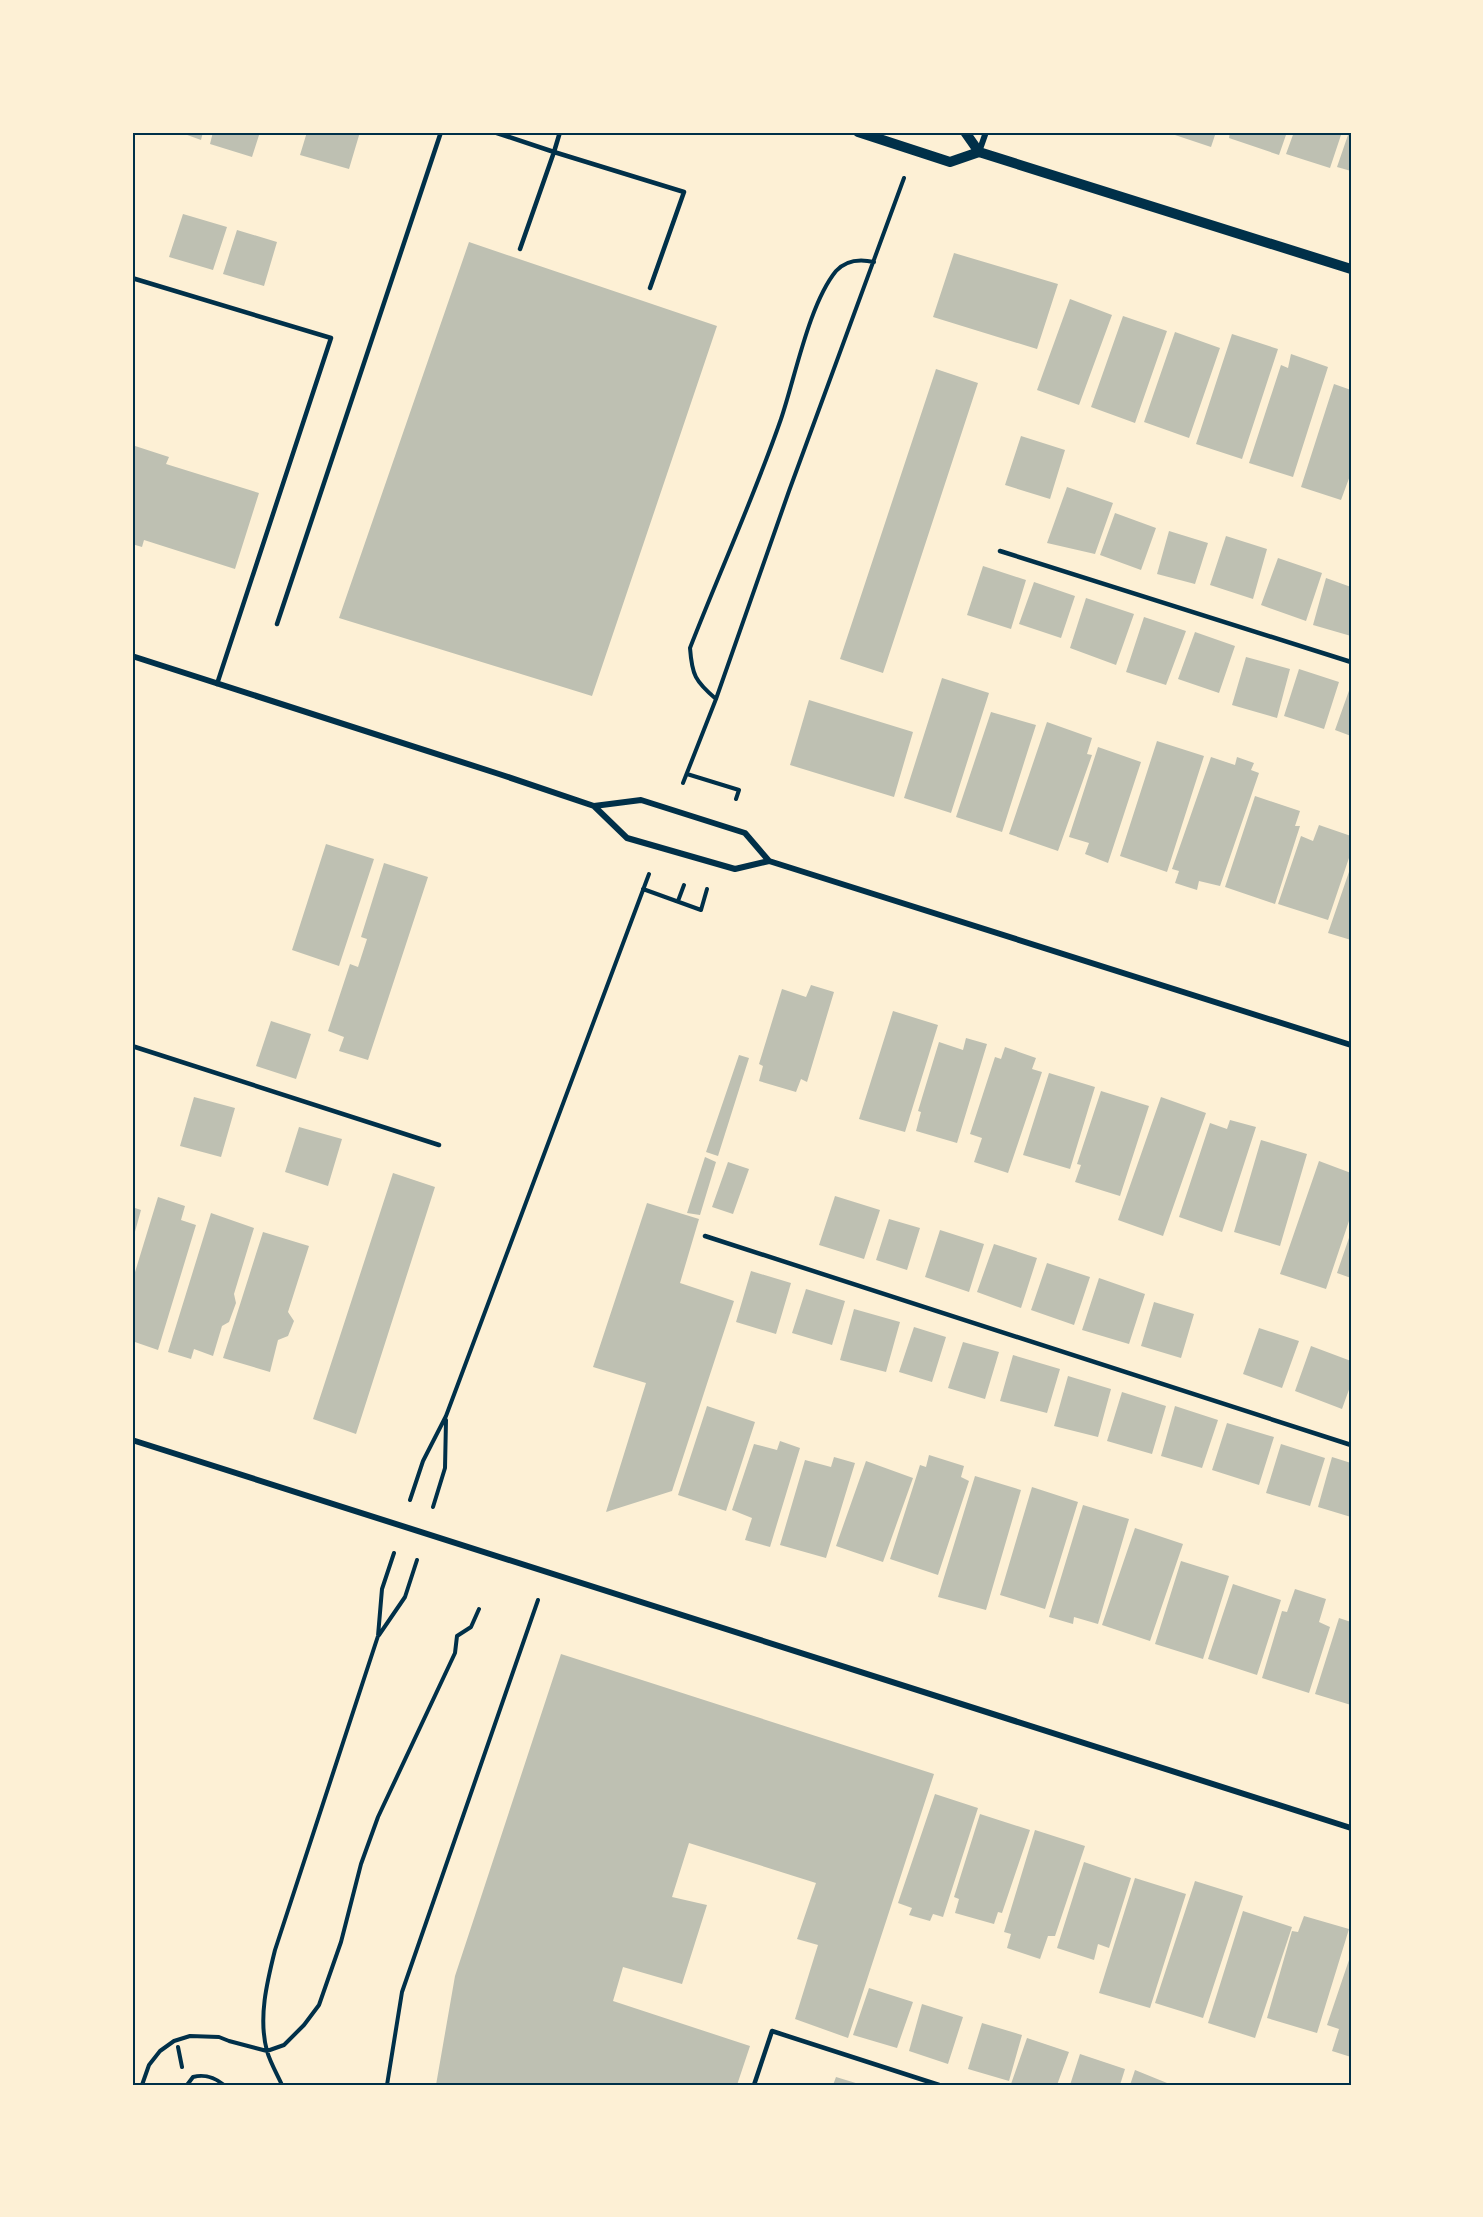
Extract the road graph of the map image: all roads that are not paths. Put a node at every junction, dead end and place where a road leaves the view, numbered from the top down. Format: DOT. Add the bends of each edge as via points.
graph roads {
  1 [pos="441,132"];
  2 [pos="494,132"];
  3 [pos="560,132"];
  4 [pos="858,132"];
  5 [pos="965,132"];
  6 [pos="986,132"];
  7 [pos="554,152"];
  8 [pos="979,152"];
  9 [pos="520,249"];
  10 [pos="1351,270"];
  11 [pos="132,278"];
  12 [pos="650,288"];
  13 [pos="1000,551"];
  14 [pos="277,624"];
  15 [pos="132,656"];
  16 [pos="1351,662"];
  17 [pos="217,684"];
  18 [pos="594,806"];
  19 [pos="769,861"];
  20 [pos="1351,1045"];
  21 [pos="132,1046"];
  22 [pos="439,1145"];
  23 [pos="705,1236"];
  24 [pos="132,1440"];
  25 [pos="1351,1445"];
  26 [pos="1351,1828"];
  27 [pos="754,2085"];
  28 [pos="939,2085"];
  1 -- 14 [label="lane"];
  2 -- 7 [label="lane"];
  3 -- 7 [label="lane"];
  4 -- 8 [label="street" via="950,162"];
  5 -- 8 [label="street"];
  6 -- 8 [label="street"];
  7 -- 9 [label="lane"];
  7 -- 12 [label="lane" via="684,192"];
  8 -- 10 [label="street"];
  11 -- 17 [label="lane" via="331,338"];
  13 -- 16 [label="lane"];
  15 -- 17 [label="street"];
  17 -- 18 [label="street"];
  18 -- 19 [label="street" via="627,838 735,869"];
  18 -- 19 [label="street" via="641,800 745,833"];
  19 -- 20 [label="street"];
  21 -- 22 [label="lane"];
  23 -- 25 [label="lane"];
  24 -- 26 [label="street"];
  27 -- 28 [label="lane" via="772,2031"];
}
